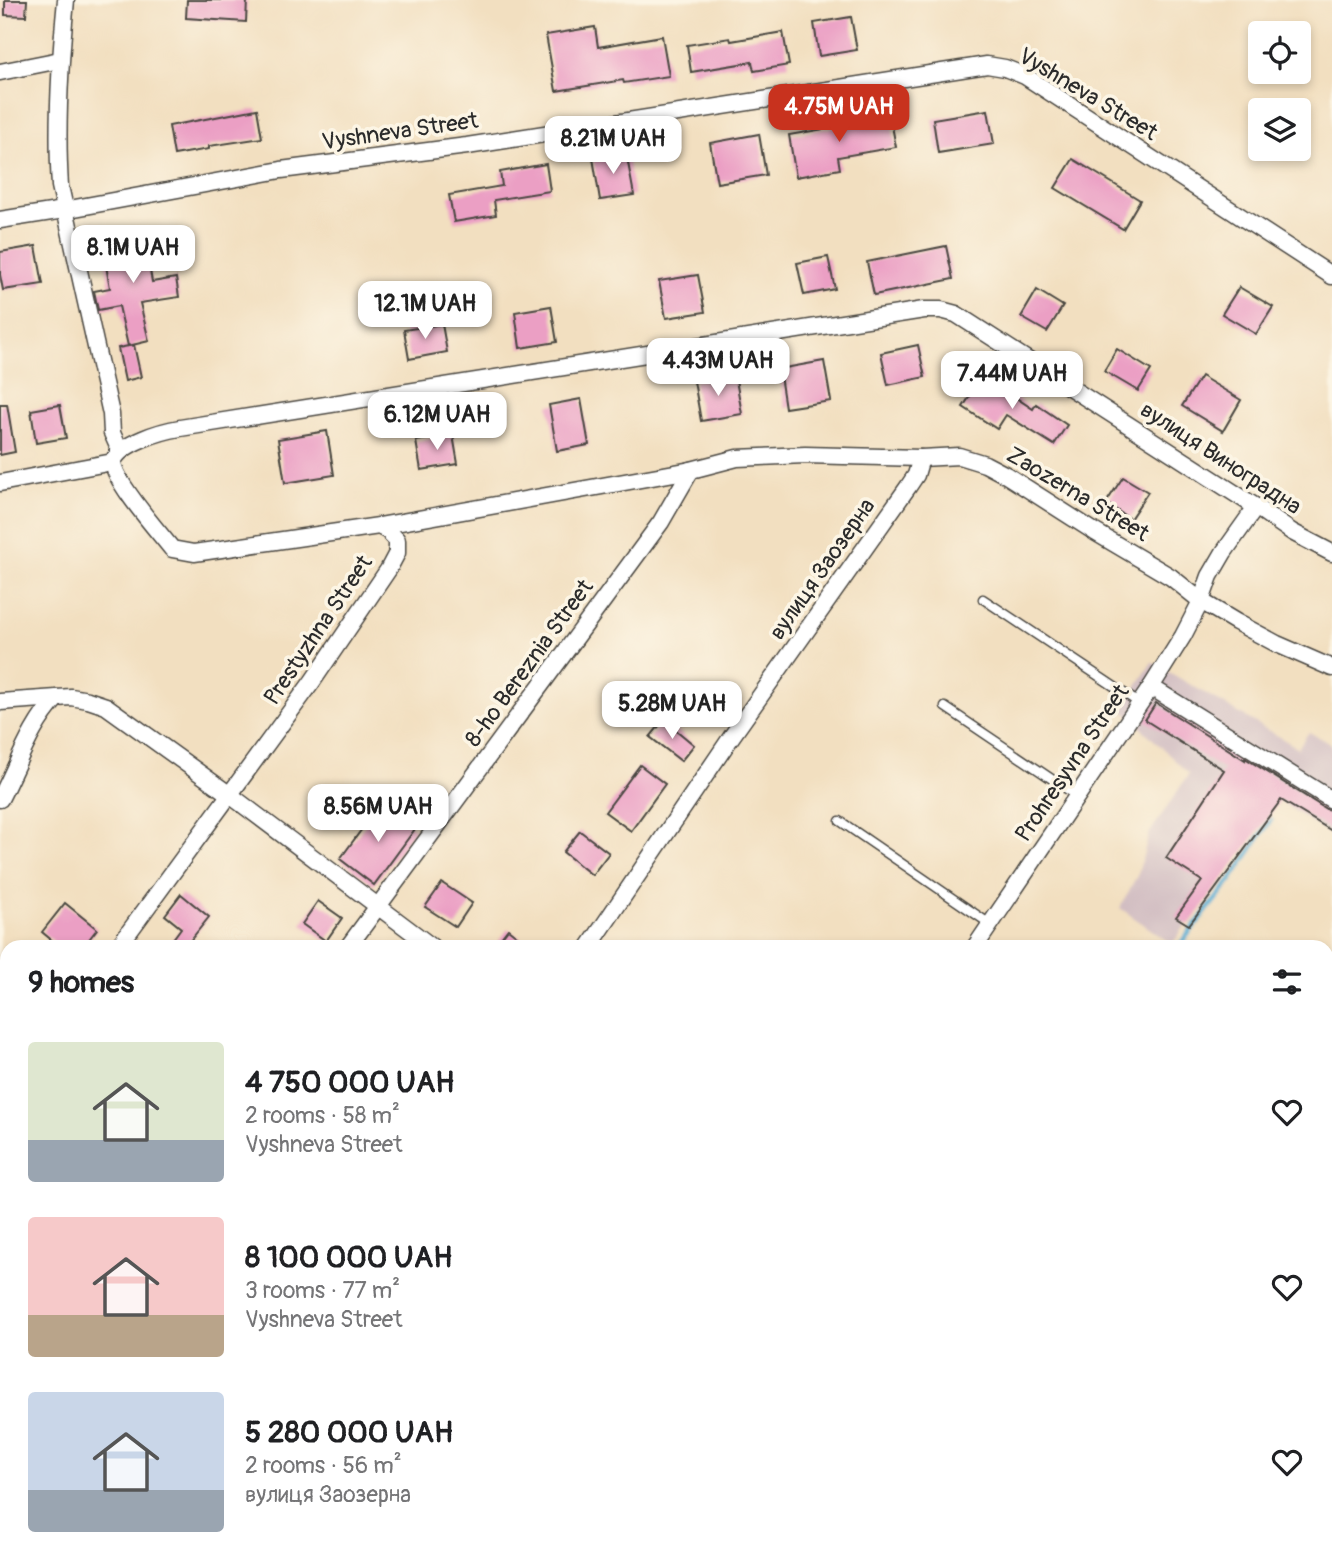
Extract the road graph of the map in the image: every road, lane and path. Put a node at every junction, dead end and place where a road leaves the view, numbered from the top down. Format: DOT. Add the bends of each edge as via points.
graph roads {
  1 [pos="66,0"];
  2 [pos="60,60"];
  3 [pos="0,72"];
  4 [pos="64,210"];
  5 [pos="0,220"];
  6 [pos="1332,276"];
  7 [pos="117,457"];
  8 [pos="920,458"];
  9 [pos="691,470"];
  10 [pos="0,483"];
  11 [pos="1256,507"];
  12 [pos="379,526"];
  13 [pos="1332,553"];
  14 [pos="983,599"];
  15 [pos="1201,601"];
  16 [pos="1332,668"];
  17 [pos="1151,687"];
  18 [pos="57,698"];
  19 [pos="0,702"];
  20 [pos="1139,703"];
  21 [pos="945,707"];
  22 [pos="230,795"];
  23 [pos="1077,796"];
  24 [pos="0,799"];
  25 [pos="1332,800"];
  26 [pos="840,821"];
  27 [pos="378,906"];
  28 [pos="990,924"];
  29 [pos="123,940"];
  30 [pos="353,940"];
  31 [pos="423,940"];
  32 [pos="594,940"];
  33 [pos="981,940"];
  1 -- 2 [label="street"];
  2 -- 3 [label="street"];
  2 -- 4 [label="street" via="59,164"];
  4 -- 5 [label="street, Vyshneva Street"];
  4 -- 6 [label="street, Vyshneva Street" via="281,170 467,146 987,65 1024,76"];
  4 -- 7 [label="street"];
  7 -- 10 [label="street, вулиця Виноградна"];
  7 -- 11 [label="street, вулиця Виноградна" via="163,431 941,310 956,314"];
  7 -- 12 [label="street, Prestyzhna Street" via="114,468 128,493 172,549 180,552"];
  8 -- 9 [label="street, Zaozerna Street" via="737,458"];
  8 -- 15 [label="street, Zaozerna Street" via="959,456 985,464 1171,577"];
  8 -- 32 [label="street, вулиця Заозерна" via="908,487"];
  9 -- 12 [label="street, Zaozerna Street"];
  9 -- 27 [label="street, 8-ho Bereznia Street" via="661,522"];
  11 -- 13 [label="street, вулиця Виноградна"];
  11 -- 15 [label="street, Prohresyvna Street" via="1224,552"];
  12 -- 22 [label="street, Prestyzhna Street" via="397,540 397,553 388,570"];
  14 -- 20 [label="lane"];
  15 -- 16 [label="street, Zaozerna Street" via="1277,644"];
  15 -- 17 [label="street, Prohresyvna Street"];
  17 -- 20 [label="street, Prohresyvna Street"];
  17 -- 25 [label="street"];
  18 -- 19 [label="street"];
  18 -- 22 [label="street" via="106,706"];
  18 -- 24 [label="street" via="34,728"];
  20 -- 23 [label="street, Prohresyvna Street"];
  21 -- 23 [label="lane"];
  22 -- 27 [label="street"];
  22 -- 29 [label="street, Prestyzhna Street"];
  23 -- 28 [label="street, Prohresyvna Street"];
  26 -- 28 [label="lane"];
  27 -- 30 [label="street, 8-ho Bereznia Street"];
  27 -- 31 [label="street"];
  28 -- 33 [label="street, Prohresyvna Street"];
}
